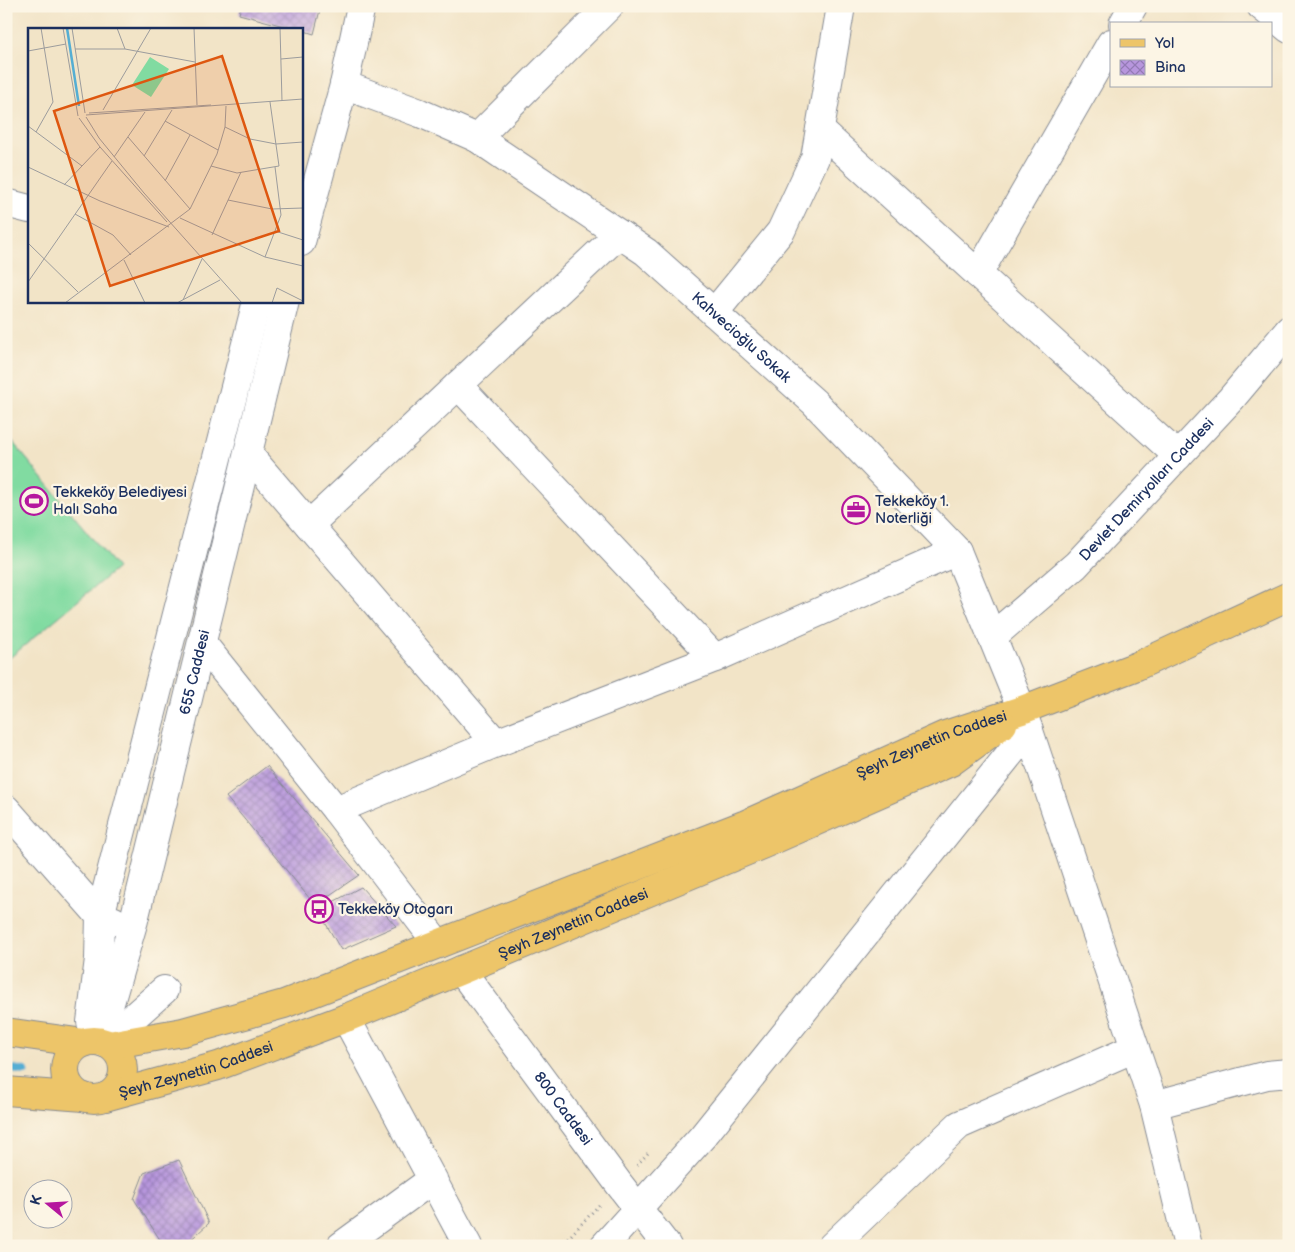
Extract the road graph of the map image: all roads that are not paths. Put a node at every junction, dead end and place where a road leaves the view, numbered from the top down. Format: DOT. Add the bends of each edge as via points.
graph roads {
  1 [pos="361,6"];
  2 [pos="609,6"];
  3 [pos="841,6"];
  4 [pos="1133,6"];
  5 [pos="1261,6"];
  6 [pos="1124,22"];
  7 [pos="1288,27"];
  8 [pos="1110,45"];
  9 [pos="344,85"];
  10 [pos="820,130"];
  11 [pos="477,138"];
  12 [pos="302,183"];
  13 [pos="6,202"];
  14 [pos="28,209"];
  15 [pos="620,234"];
  16 [pos="302,238"];
  17 [pos="978,274"];
  18 [pos="257,302"];
  19 [pos="285,302"];
  20 [pos="714,313"];
  21 [pos="1289,330"];
  22 [pos="458,386"];
  23 [pos="248,454"];
  24 [pos="1178,456"];
  25 [pos="309,525"];
  26 [pos="957,551"];
  27 [pos="1289,596"];
  28 [pos="992,637"];
  29 [pos="202,643"];
  30 [pos="715,658"];
  31 [pos="1026,720"];
  32 [pos="496,743"];
  33 [pos="6,809"];
  34 [pos="336,810"];
  35 [pos="100,916"];
  36 [pos="132,928"];
  37 [pos="438,944"];
  38 [pos="461,970"];
  39 [pos="118,978"];
  40 [pos="164,990"];
  41 [pos="346,1018"];
  42 [pos="6,1032"];
  43 [pos="161,1036"];
  44 [pos="97,1043"];
  45 [pos="1135,1048"];
  46 [pos="1289,1073"];
  47 [pos="6,1091"];
  48 [pos="94,1097"];
  49 [pos="1154,1104"];
  50 [pos="433,1179"];
  51 [pos="637,1209"];
  52 [pos="341,1246"];
  53 [pos="468,1246"];
  54 [pos="604,1246"];
  55 [pos="667,1246"];
  56 [pos="832,1246"];
  57 [pos="1188,1246"];
  1 -- 9 [label="street"];
  2 -- 11 [label="street"];
  3 -- 10 [label="street"];
  4 -- 6 [label="street"];
  5 -- 7 [label="street"];
  8 -- 17 [label="street"];
  9 -- 11 [label="street, Kahvecioğlu Sokak"];
  9 -- 12 [label="street"];
  9 -- 16 [label="street"];
  10 -- 17 [label="street"];
  10 -- 20 [label="street" via="815,158 781,231"];
  11 -- 15 [label="street, Kahvecioğlu Sokak"];
  13 -- 14 [label="street"];
  15 -- 20 [label="street, Kahvecioğlu Sokak" via="646,252"];
  15 -- 22 [label="street"];
  17 -- 24 [label="street"];
  18 -- 35 [label="street, 655 Caddesi"];
  19 -- 23 [label="street, 655 Caddesi"];
  20 -- 26 [label="street, Kahvecioğlu Sokak" via="814,402"];
  21 -- 24 [label="street, Devlet Demiryolları Caddesi"];
  22 -- 25 [label="street"];
  22 -- 30 [label="street"];
  23 -- 25 [label="street"];
  23 -- 29 [label="street, 655 Caddesi"];
  24 -- 28 [label="street, Devlet Demiryolları Caddesi" via="1076,565"];
  25 -- 32 [label="street"];
  26 -- 28 [label="street, Kahvecioğlu Sokak"];
  26 -- 30 [label="street"];
  27 -- 31 [label="main road, Şeyh Zeynettin Caddesi"];
  28 -- 31 [label="street, Kahvecioğlu Sokak"];
  29 -- 34 [label="street"];
  29 -- 36 [label="street, 655 Caddesi"];
  30 -- 32 [label="street"];
  31 -- 37 [label="main road, Şeyh Zeynettin Caddesi" via="945,735 746,824"];
  31 -- 38 [label="main road, Şeyh Zeynettin Caddesi" via="951,762"];
  31 -- 45 [label="street, Kahvecioğlu Sokak"];
  31 -- 51 [label="street" via="703,1136"];
  32 -- 34 [label="street"];
  33 -- 35 [label="street"];
  34 -- 37 [label="street"];
  35 -- 36 [label="street"];
  35 -- 44 [label="street, 655 Caddesi"];
  36 -- 39 [label="street, 655 Caddesi"];
  37 -- 43 [label="main road, Şeyh Zeynettin Caddesi" via="284,1004"];
  38 -- 41 [label="main road, Şeyh Zeynettin Caddesi"];
  38 -- 51 [label="street, 800 Caddesi"];
  39 -- 40 [label="street"];
  39 -- 44 [label="street, 655 Caddesi"];
  40 -- 43 [label="street"];
  40 -- 44 [label="street"];
  41 -- 48 [label="main road, Şeyh Zeynettin Caddesi" via="218,1066"];
  41 -- 50 [label="street"];
  42 -- 44 [label="main road, Şeyh Zeynettin Caddesi"];
  43 -- 44 [label="main road, Şeyh Zeynettin Caddesi"];
  44 -- 48 [label="main road" via="117,1051 123,1075 114,1091"];
  44 -- 48 [label="main road" via="75,1048 66,1064 69,1084 75,1092"];
  45 -- 49 [label="street, Kahvecioğlu Sokak"];
  45 -- 56 [label="street" via="959,1125"];
  46 -- 49 [label="street" via="1267,1075"];
  47 -- 48 [label="main road, Şeyh Zeynettin Caddesi"];
  49 -- 57 [label="street, Kahvecioğlu Sokak"];
  50 -- 52 [label="street"];
  50 -- 53 [label="street"];
  51 -- 54 [label="street"];
  51 -- 55 [label="street, 800 Caddesi"];
}
